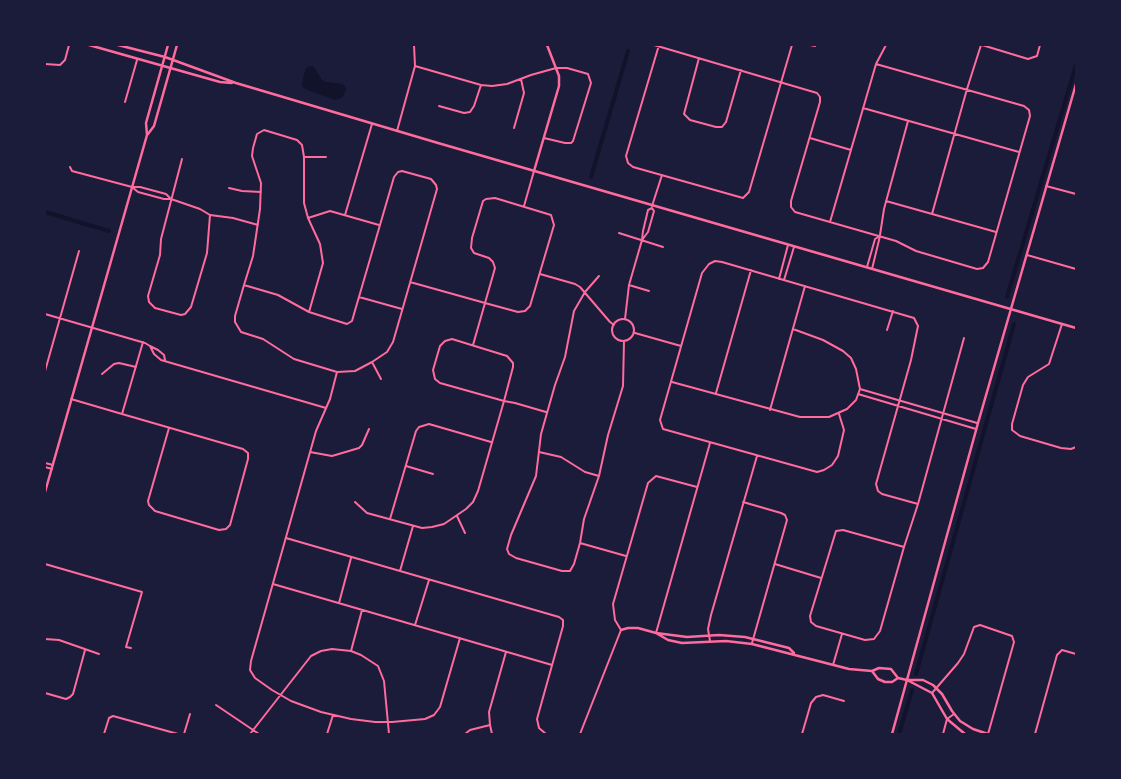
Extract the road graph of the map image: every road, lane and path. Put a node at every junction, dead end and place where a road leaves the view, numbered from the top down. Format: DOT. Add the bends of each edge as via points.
graph roads {
  1 [pos="69,45"];
  2 [pos="89,45"];
  3 [pos="118,45"];
  4 [pos="168,45"];
  5 [pos="177,45"];
  6 [pos="414,45"];
  7 [pos="547,45"];
  8 [pos="654,45"];
  9 [pos="792,45"];
  10 [pos="810,45"];
  11 [pos="886,45"];
  12 [pos="981,45"];
  13 [pos="1040,45"];
  14 [pos="659,46"];
  15 [pos="815,46"];
  16 [pos="165,57"];
  17 [pos="700,58"];
  18 [pos="137,60"];
  19 [pos="173,60"];
  20 [pos="45,64"];
  21 [pos="876,64"];
  22 [pos="415,66"];
  23 [pos="163,67"];
  24 [pos="170,68"];
  25 [pos="556,68"];
  26 [pos="741,70"];
  27 [pos="521,79"];
  28 [pos="781,82"];
  29 [pos="236,83"];
  30 [pos="1076,84"];
  31 [pos="480,85"];
  32 [pos="967,89"];
  33 [pos="125,102"];
  34 [pos="1070,104"];
  35 [pos="439,106"];
  36 [pos="1076,106"];
  37 [pos="863,108"];
  38 [pos="908,121"];
  39 [pos="372,124"];
  40 [pos="514,128"];
  41 [pos="397,131"];
  42 [pos="954,134"];
  43 [pos="147,135"];
  44 [pos="544,138"];
  45 [pos="810,138"];
  46 [pos="851,150"];
  47 [pos="1019,152"];
  48 [pos="304,157"];
  49 [pos="326,157"];
  50 [pos="182,159"];
  51 [pos="70,167"];
  52 [pos="534,171"];
  53 [pos="662,175"];
  54 [pos="1046,186"];
  55 [pos="132,187"];
  56 [pos="229,188"];
  57 [pos="261,192"];
  58 [pos="1076,194"];
  59 [pos="171,199"];
  60 [pos="886,201"];
  61 [pos="524,206"];
  62 [pos="652,207"];
  63 [pos="932,214"];
  64 [pos="210,215"];
  65 [pos="345,215"];
  66 [pos="308,218"];
  67 [pos="830,222"];
  68 [pos="380,225"];
  69 [pos="258,226"];
  70 [pos="996,232"];
  71 [pos="619,233"];
  72 [pos="880,236"];
  73 [pos="642,240"];
  74 [pos="788,245"];
  75 [pos="663,247"];
  76 [pos="794,247"];
  77 [pos="79,251"];
  78 [pos="1027,255"];
  79 [pos="867,267"];
  80 [pos="872,269"];
  81 [pos="1076,269"];
  82 [pos="751,270"];
  83 [pos="540,274"];
  84 [pos="599,276"];
  85 [pos="779,278"];
  86 [pos="784,280"];
  87 [pos="410,282"];
  88 [pos="244,285"];
  89 [pos="629,285"];
  90 [pos="805,286"];
  91 [pos="649,291"];
  92 [pos="585,292"];
  93 [pos="360,297"];
  94 [pos="485,304"];
  95 [pos="402,309"];
  96 [pos="1012,309"];
  97 [pos="892,311"];
  98 [pos="309,312"];
  99 [pos="45,314"];
  100 [pos="60,318"];
  101 [pos="625,319"];
  102 [pos="614,324"];
  103 [pos="1062,324"];
  104 [pos="92,327"];
  105 [pos="1076,328"];
  106 [pos="793,329"];
  107 [pos="887,330"];
  108 [pos="634,333"];
  109 [pos="964,338"];
  110 [pos="624,341"];
  111 [pos="143,342"];
  112 [pos="150,346"];
  113 [pos="473,346"];
  114 [pos="681,346"];
  115 [pos="165,360"];
  116 [pos="372,362"];
  117 [pos="136,367"];
  118 [pos="45,371"];
  119 [pos="337,372"];
  120 [pos="102,374"];
  121 [pos="381,379"];
  122 [pos="671,381"];
  123 [pos="860,389"];
  124 [pos="716,394"];
  125 [pos="858,394"];
  126 [pos="71,399"];
  127 [pos="900,400"];
  128 [pos="504,401"];
  129 [pos="898,406"];
  130 [pos="326,408"];
  131 [pos="770,410"];
  132 [pos="547,412"];
  133 [pos="944,413"];
  134 [pos="122,414"];
  135 [pos="839,414"];
  136 [pos="942,419"];
  137 [pos="978,423"];
  138 [pos="169,428"];
  139 [pos="369,429"];
  140 [pos="977,429"];
  141 [pos="492,442"];
  142 [pos="710,443"];
  143 [pos="1076,447"];
  144 [pos="310,452"];
  145 [pos="539,452"];
  146 [pos="757,456"];
  147 [pos="45,463"];
  148 [pos="53,465"];
  149 [pos="406,466"];
  150 [pos="45,467"];
  151 [pos="52,469"];
  152 [pos="433,474"];
  153 [pos="598,476"];
  154 [pos="697,487"];
  155 [pos="45,492"];
  156 [pos="354,502"];
  157 [pos="743,502"];
  158 [pos="918,504"];
  159 [pos="457,516"];
  160 [pos="390,519"];
  161 [pos="413,526"];
  162 [pos="465,533"];
  163 [pos="286,538"];
  164 [pos="580,543"];
  165 [pos="904,547"];
  166 [pos="626,556"];
  167 [pos="351,558"];
  168 [pos="45,564"];
  169 [pos="775,564"];
  170 [pos="400,571"];
  171 [pos="821,578"];
  172 [pos="429,580"];
  173 [pos="273,584"];
  174 [pos="339,603"];
  175 [pos="362,610"];
  176 [pos="415,625"];
  177 [pos="621,630"];
  178 [pos="656,633"];
  179 [pos="842,634"];
  180 [pos="709,636"];
  181 [pos="460,638"];
  182 [pos="754,638"];
  183 [pos="45,639"];
  184 [pos="710,642"];
  185 [pos="752,644"];
  186 [pos="131,648"];
  187 [pos="85,650"];
  188 [pos="350,651"];
  189 [pos="506,652"];
  190 [pos="99,654"];
  191 [pos="795,654"];
  192 [pos="1076,654"];
  193 [pos="552,665"];
  194 [pos="833,665"];
  195 [pos="872,671"];
  196 [pos="898,678"];
  197 [pos="906,680"];
  198 [pos="937,688"];
  199 [pos="45,693"];
  200 [pos="932,693"];
  201 [pos="280,695"];
  202 [pos="844,701"];
  203 [pos="216,706"];
  204 [pos="190,714"];
  205 [pos="954,714"];
  206 [pos="333,715"];
  207 [pos="947,719"];
  208 [pos="387,722"];
  209 [pos="490,725"];
  210 [pos="252,731"];
  211 [pos="104,734"];
  212 [pos="178,734"];
  213 [pos="184,734"];
  214 [pos="250,734"];
  215 [pos="259,734"];
  216 [pos="328,734"];
  217 [pos="388,734"];
  218 [pos="465,734"];
  219 [pos="492,734"];
  220 [pos="546,734"];
  221 [pos="580,734"];
  222 [pos="802,734"];
  223 [pos="892,734"];
  224 [pos="943,734"];
  225 [pos="965,734"];
  226 [pos="988,734"];
  227 [pos="1035,734"];
  1 -- 20 [label="street" via="65,60 60,65"];
  2 -- 18 [label="main road"];
  3 -- 16 [label="main road"];
  4 -- 16 [label="main road"];
  5 -- 19 [label="main road"];
  6 -- 22 [label="street"];
  7 -- 25 [label="main road"];
  8 -- 14 [label="street"];
  9 -- 28 [label="street"];
  10 -- 15 [label="street"];
  11 -- 21 [label="street"];
  12 -- 13 [label="street" via="1028,59 1034,58"];
  12 -- 32 [label="street"];
  14 -- 17 [label="street"];
  14 -- 53 [label="street" via="626,156 633,167"];
  16 -- 19 [label="main road"];
  16 -- 23 [label="main road"];
  17 -- 26 [label="street"];
  17 -- 26 [label="street" via="684,110 690,120 722,126 726,122"];
  18 -- 23 [label="main road"];
  18 -- 33 [label="street"];
  19 -- 24 [label="main road"];
  19 -- 29 [label="main road"];
  21 -- 32 [label="street"];
  21 -- 37 [label="street"];
  22 -- 31 [label="street"];
  22 -- 41 [label="street"];
  23 -- 24 [label="main road"];
  23 -- 43 [label="main road" via="146,124"];
  24 -- 29 [label="main road" via="220,82"];
  24 -- 43 [label="main road" via="154,126"];
  25 -- 27 [label="street"];
  25 -- 44 [label="main road" via="559,86"];
  25 -- 44 [label="street" via="585,72 591,83 571,143"];
  26 -- 28 [label="street"];
  27 -- 31 [label="street" via="501,85"];
  27 -- 40 [label="street" via="524,93"];
  28 -- 45 [label="street" via="814,91 820,96"];
  28 -- 53 [label="street" via="745,197"];
  29 -- 39 [label="main road"];
  30 -- 34 [label="main road"];
  31 -- 35 [label="street" via="470,112"];
  32 -- 42 [label="street"];
  32 -- 47 [label="street" via="1029,110"];
  34 -- 36 [label="main road"];
  34 -- 54 [label="main road"];
  37 -- 38 [label="street"];
  37 -- 46 [label="street"];
  38 -- 42 [label="street"];
  38 -- 60 [label="street"];
  39 -- 41 [label="main road"];
  39 -- 65 [label="street"];
  41 -- 52 [label="main road"];
  42 -- 47 [label="street"];
  42 -- 63 [label="street"];
  43 -- 55 [label="main road"];
  44 -- 52 [label="main road"];
  45 -- 46 [label="street"];
  45 -- 67 [label="street" via="791,208"];
  46 -- 67 [label="street"];
  47 -- 70 [label="street"];
  48 -- 49 [label="street"];
  48 -- 57 [label="street" via="302,145 297,140 260,131 252,156"];
  48 -- 66 [label="street" via="304,203"];
  50 -- 59 [label="street"];
  51 -- 55 [label="street" via="72,171"];
  52 -- 61 [label="street"];
  52 -- 62 [label="main road"];
  53 -- 62 [label="street"];
  54 -- 58 [label="street"];
  54 -- 78 [label="main road"];
  55 -- 59 [label="street" via="138,192"];
  55 -- 59 [label="street" via="166,194"];
  55 -- 104 [label="main road"];
  56 -- 57 [label="street"];
  57 -- 69 [label="street"];
  59 -- 64 [label="street"];
  59 -- 64 [label="street" via="148,296 155,308 180,315 189,311 207,253"];
  60 -- 63 [label="street"];
  60 -- 72 [label="street"];
  61 -- 83 [label="street" via="548,213 553,218 554,225"];
  61 -- 94 [label="street" via="494,198 486,199 481,205 471,243 474,253 489,258 495,268"];
  62 -- 73 [label="street" via="648,210"];
  62 -- 73 [label="street" via="650,225"];
  62 -- 74 [label="main road"];
  63 -- 70 [label="street"];
  64 -- 69 [label="street"];
  65 -- 66 [label="street" via="330,210"];
  65 -- 68 [label="street"];
  66 -- 98 [label="street" via="320,244 323,263"];
  67 -- 72 [label="street"];
  68 -- 87 [label="street" via="398,172 431,179 436,185"];
  68 -- 93 [label="street"];
  69 -- 88 [label="street"];
  70 -- 72 [label="street" via="988,262 983,268 916,251"];
  71 -- 73 [label="street"];
  72 -- 79 [label="street" via="875,239"];
  72 -- 80 [label="street"];
  73 -- 75 [label="street"];
  73 -- 89 [label="street"];
  74 -- 76 [label="main road"];
  74 -- 85 [label="street"];
  76 -- 79 [label="main road"];
  76 -- 86 [label="street"];
  77 -- 100 [label="street"];
  78 -- 81 [label="street"];
  78 -- 96 [label="main road"];
  79 -- 80 [label="main road"];
  80 -- 96 [label="main road"];
  82 -- 85 [label="street"];
  82 -- 114 [label="street" via="722,262 709,264 702,273"];
  82 -- 124 [label="street"];
  83 -- 92 [label="street" via="575,284"];
  83 -- 94 [label="street" via="530,306 525,311"];
  84 -- 92 [label="street"];
  85 -- 86 [label="street"];
  86 -- 90 [label="street"];
  87 -- 94 [label="street"];
  87 -- 95 [label="street"];
  88 -- 98 [label="street" via="278,295"];
  88 -- 119 [label="street" via="235,316 241,332 263,340 294,359"];
  89 -- 91 [label="street"];
  89 -- 101 [label="street"];
  90 -- 97 [label="street"];
  90 -- 106 [label="street"];
  92 -- 102 [label="street"];
  92 -- 132 [label="street" via="574,311 565,357"];
  93 -- 95 [label="street"];
  93 -- 98 [label="street" via="352,321 347,324"];
  94 -- 113 [label="street"];
  95 -- 116 [label="street" via="390,347"];
  96 -- 103 [label="main road"];
  96 -- 137 [label="main road"];
  97 -- 107 [label="street"];
  97 -- 127 [label="street" via="917,321 918,330"];
  99 -- 100 [label="street"];
  100 -- 104 [label="street"];
  100 -- 118 [label="street"];
  101 -- 102 [label="street"];
  101 -- 108 [label="street" via="634,325"];
  102 -- 110 [label="street" via="612,331 615,337"];
  103 -- 105 [label="main road"];
  103 -- 143 [label="street" via="1049,363 1028,377 1023,385 1011,427 1020,436 1061,448"];
  104 -- 111 [label="street"];
  104 -- 126 [label="main road"];
  106 -- 123 [label="street" via="823,340 847,354 856,369"];
  106 -- 131 [label="street"];
  108 -- 110 [label="street"];
  108 -- 114 [label="street"];
  109 -- 133 [label="street"];
  110 -- 153 [label="street" via="623,386"];
  111 -- 112 [label="street"];
  111 -- 117 [label="street"];
  112 -- 115 [label="street" via="158,350"];
  112 -- 115 [label="street" via="154,354"];
  113 -- 128 [label="street" via="512,360 514,367"];
  113 -- 128 [label="street" via="452,339 445,341 440,346 433,370 435,379"];
  114 -- 122 [label="street"];
  115 -- 130 [label="street"];
  116 -- 119 [label="street" via="355,371"];
  116 -- 121 [label="street"];
  117 -- 120 [label="street" via="114,364"];
  117 -- 134 [label="street"];
  119 -- 130 [label="street"];
  122 -- 124 [label="street"];
  122 -- 142 [label="street" via="660,420 663,429"];
  123 -- 125 [label="street"];
  123 -- 127 [label="street"];
  124 -- 131 [label="street"];
  125 -- 129 [label="street"];
  125 -- 135 [label="street" via="856,400"];
  126 -- 134 [label="street"];
  126 -- 148 [label="main road"];
  127 -- 129 [label="street"];
  127 -- 133 [label="street"];
  128 -- 132 [label="street"];
  128 -- 141 [label="street"];
  129 -- 136 [label="street"];
  129 -- 158 [label="street" via="876,484 882,494"];
  130 -- 144 [label="street"];
  131 -- 135 [label="street" via="800,417"];
  132 -- 145 [label="street"];
  133 -- 136 [label="street"];
  133 -- 137 [label="street"];
  134 -- 138 [label="street"];
  135 -- 146 [label="street" via="844,434 836,459 827,469 813,472"];
  136 -- 140 [label="street"];
  136 -- 158 [label="street"];
  137 -- 140 [label="main road"];
  138 -- 138 [label="street" via="248,453 226,530 155,511 149,505"];
  139 -- 144 [label="street" via="359,448 332,456"];
  140 -- 197 [label="main road"];
  141 -- 149 [label="street" via="423,425 416,431"];
  141 -- 159 [label="street" via="473,502"];
  142 -- 146 [label="street"];
  142 -- 154 [label="street"];
  144 -- 163 [label="street"];
  145 -- 153 [label="street" via="561,457"];
  145 -- 164 [label="street" via="536,476 511,535 508,554 570,571"];
  146 -- 157 [label="street"];
  147 -- 148 [label="street"];
  148 -- 151 [label="main road"];
  149 -- 152 [label="street"];
  149 -- 160 [label="street"];
  150 -- 151 [label="street"];
  151 -- 155 [label="main road"];
  153 -- 164 [label="street"];
  154 -- 166 [label="street" via="656,476 648,483"];
  154 -- 178 [label="street"];
  156 -- 160 [label="street" via="367,513"];
  157 -- 169 [label="street" via="787,518"];
  157 -- 180 [label="street" via="711,615"];
  158 -- 165 [label="street"];
  159 -- 161 [label="street" via="432,527"];
  159 -- 162 [label="street"];
  160 -- 161 [label="street"];
  161 -- 170 [label="street"];
  163 -- 167 [label="street"];
  163 -- 173 [label="street"];
  164 -- 166 [label="street"];
  165 -- 171 [label="street" via="838,530"];
  165 -- 179 [label="street" via="880,631 874,639 865,640"];
  166 -- 177 [label="street" via="614,604 615,620"];
  167 -- 170 [label="street"];
  167 -- 174 [label="street"];
  168 -- 186 [label="street" via="142,592 126,647"];
  169 -- 171 [label="street"];
  169 -- 182 [label="street"];
  170 -- 172 [label="street"];
  171 -- 179 [label="street" via="811,622"];
  172 -- 176 [label="street"];
  172 -- 193 [label="street" via="559,617 563,626"];
  173 -- 174 [label="street"];
  173 -- 201 [label="street" via="250,670 255,678"];
  174 -- 175 [label="street"];
  175 -- 176 [label="street"];
  175 -- 188 [label="street"];
  176 -- 181 [label="street"];
  177 -- 178 [label="main road" via="638,628"];
  177 -- 221 [label="street"];
  178 -- 180 [label="main road"];
  178 -- 184 [label="main road" via="674,642"];
  179 -- 194 [label="street"];
  180 -- 182 [label="main road"];
  180 -- 184 [label="street"];
  181 -- 189 [label="street"];
  181 -- 208 [label="street" via="443,702 437,712 424,719"];
  182 -- 185 [label="street"];
  182 -- 191 [label="main road" via="789,648"];
  183 -- 187 [label="street" via="59,640"];
  184 -- 185 [label="main road"];
  185 -- 191 [label="main road"];
  187 -- 190 [label="street"];
  187 -- 199 [label="street" via="70,698"];
  188 -- 201 [label="street" via="327,649 316,653"];
  188 -- 208 [label="street" via="369,659 381,671"];
  189 -- 193 [label="street"];
  189 -- 209 [label="street" via="491,703"];
  191 -- 194 [label="main road"];
  192 -- 227 [label="street" via="1067,651 1057,655"];
  193 -- 220 [label="street" via="537,719 539,728"];
  194 -- 195 [label="main road"];
  195 -- 196 [label="main road" via="885,682"];
  195 -- 196 [label="main road" via="891,668"];
  196 -- 197 [label="main road"];
  197 -- 198 [label="main road" via="923,680"];
  197 -- 200 [label="main road"];
  197 -- 223 [label="main road"];
  198 -- 200 [label="street"];
  198 -- 205 [label="main road"];
  198 -- 226 [label="street" via="964,654 975,626 1010,634 1014,642"];
  200 -- 207 [label="main road"];
  201 -- 206 [label="street"];
  201 -- 210 [label="street"];
  202 -- 222 [label="street" via="823,695 816,697 810,703"];
  203 -- 210 [label="street"];
  204 -- 213 [label="street"];
  205 -- 207 [label="street"];
  205 -- 226 [label="main road" via="967,726"];
  206 -- 208 [label="street"];
  206 -- 216 [label="street"];
  207 -- 224 [label="street"];
  207 -- 225 [label="main road"];
  208 -- 217 [label="street"];
  209 -- 218 [label="street"];
  209 -- 219 [label="street"];
  210 -- 214 [label="street"];
  210 -- 215 [label="street"];
  211 -- 212 [label="street" via="111,716"];
}
